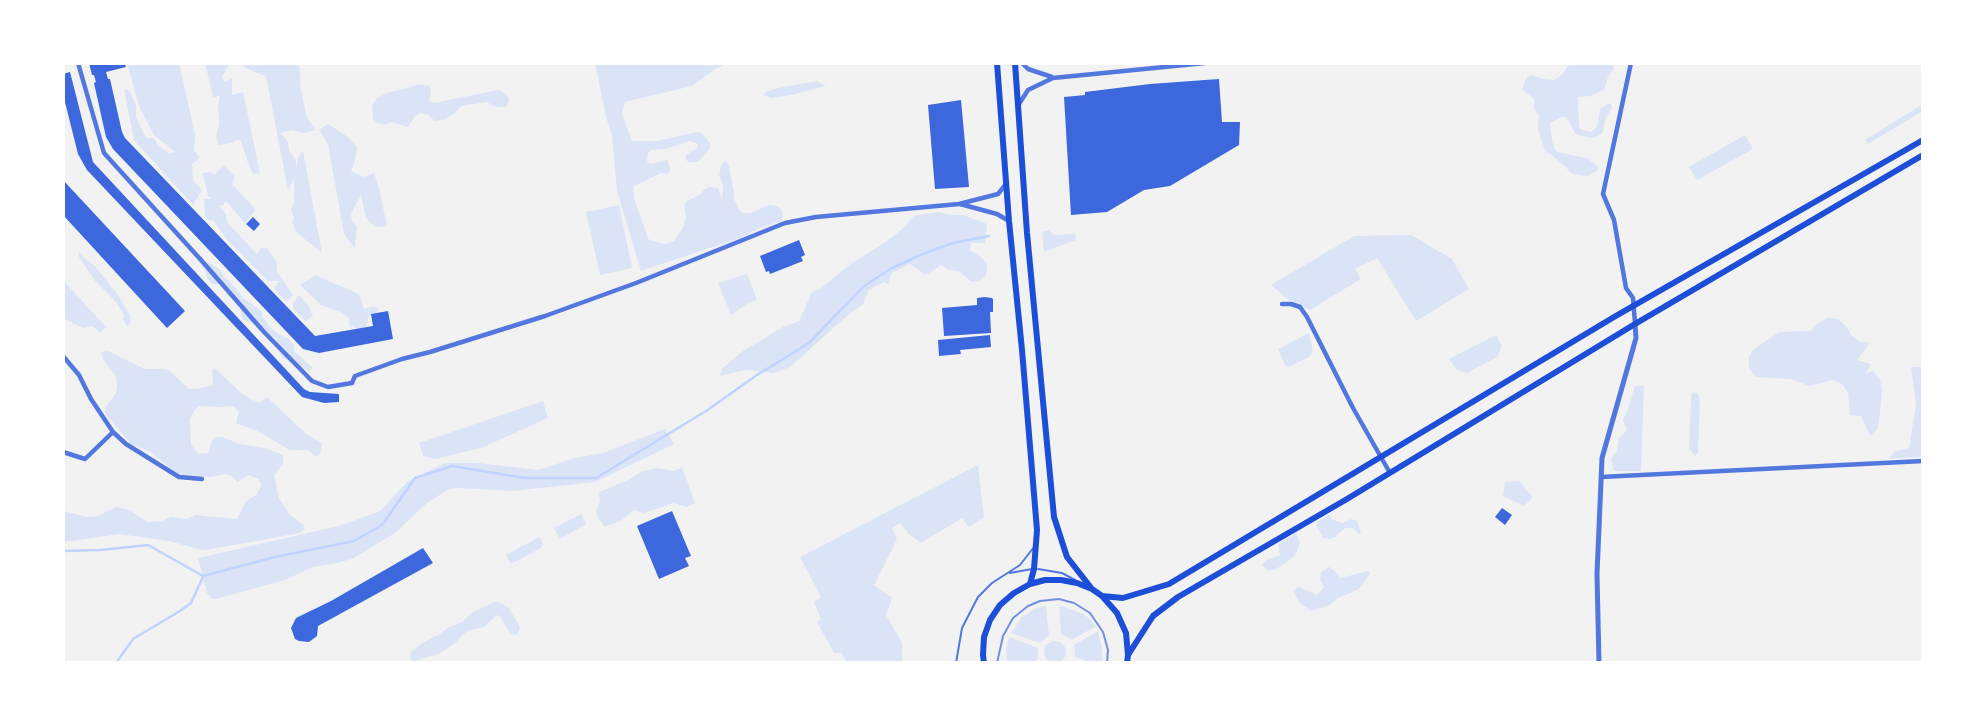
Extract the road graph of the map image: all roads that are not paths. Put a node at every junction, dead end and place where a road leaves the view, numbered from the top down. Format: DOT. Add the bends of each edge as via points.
graph roads {
  1 [pos="78,63"];
  2 [pos="997,63"];
  3 [pos="1015,63"];
  4 [pos="1022,63"];
  5 [pos="1205,63"];
  6 [pos="1631,63"];
  7 [pos="1053,78"];
  8 [pos="1018,105"];
  9 [pos="1923,140"];
  10 [pos="1923,155"];
  11 [pos="1006,184"];
  12 [pos="959,204"];
  13 [pos="1009,221"];
  14 [pos="1282,304"];
  15 [pos="1634,307"];
  16 [pos="1635,324"];
  17 [pos="64,356"];
  18 [pos="113,432"];
  19 [pos="63,452"];
  20 [pos="1380,457"];
  21 [pos="1923,461"];
  22 [pos="1390,473"];
  23 [pos="1601,477"];
  24 [pos="202,479"];
  25 [pos="1037,542"];
  26 [pos="1034,569"];
  27 [pos="1006,574"];
  28 [pos="1030,584"];
  29 [pos="1092,589"];
  30 [pos="1102,596"];
  31 [pos="983,655"];
  32 [pos="1128,655"];
  33 [pos="956,663"];
  34 [pos="977,663"];
  35 [pos="984,663"];
  36 [pos="1129,663"];
  37 [pos="1599,663"];
  1 -- 12 [label="street" via="104,153 264,332 312,381 328,387 352,383 355,376 402,359 545,316 785,223"];
  2 -- 11 [label="main road"];
  3 -- 8 [label="main road"];
  4 -- 7 [label="street"];
  5 -- 7 [label="street"];
  6 -- 15 [label="street" via="1603,194 1614,220 1626,288"];
  7 -- 8 [label="street" via="1028,90"];
  8 -- 29 [label="main road" via="1054,517 1067,557"];
  9 -- 15 [label="main road"];
  10 -- 16 [label="main road"];
  11 -- 12 [label="street" via="998,194"];
  11 -- 13 [label="main road"];
  12 -- 13 [label="street"];
  13 -- 25 [label="main road"];
  14 -- 20 [label="street" via="1300,307 1307,317"];
  15 -- 16 [label="street"];
  15 -- 20 [label="main road"];
  16 -- 22 [label="main road"];
  16 -- 23 [label="street" via="1636,338 1602,458"];
  17 -- 18 [label="street"];
  18 -- 19 [label="street" via="85,459"];
  18 -- 24 [label="street" via="179,477"];
  20 -- 22 [label="street"];
  20 -- 30 [label="main road" via="1169,584 1123,598"];
  21 -- 23 [label="street"];
  22 -- 32 [label="main road" via="1178,597 1153,616"];
  23 -- 37 [label="street"];
  25 -- 26 [label="main road"];
  25 -- 27 [label="lane" via="1020,565"];
  26 -- 27 [label="lane"];
  26 -- 28 [label="main road"];
  26 -- 29 [label="lane" via="1062,573"];
  27 -- 33 [label="lane" via="970,609 961,628"];
  28 -- 29 [label="main road" via="1061,580"];
  28 -- 31 [label="main road" via="1000,605 990,620"];
  29 -- 30 [label="main road"];
  30 -- 32 [label="main road" via="1126,633"];
  31 -- 34 [label="main road"];
  31 -- 35 [label="main road"];
  32 -- 36 [label="main road"];
}
